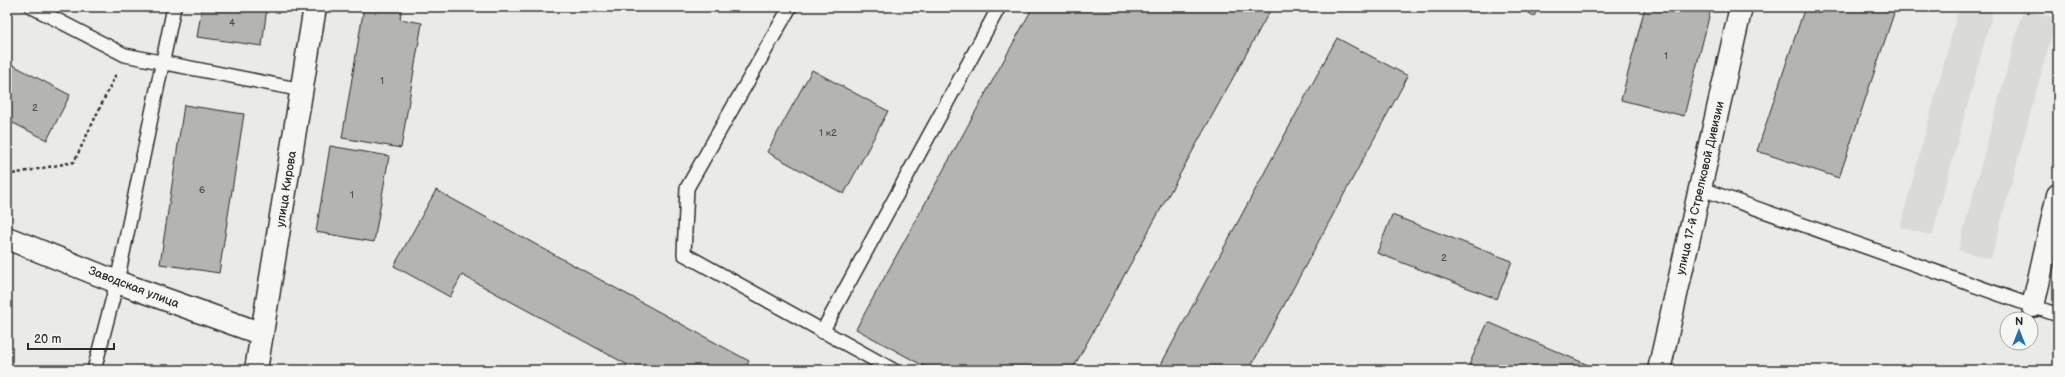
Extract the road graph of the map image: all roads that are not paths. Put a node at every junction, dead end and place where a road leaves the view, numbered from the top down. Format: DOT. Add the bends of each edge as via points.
graph roads {
  1 [pos="32,7"];
  2 [pos="174,7"];
  3 [pos="315,7"];
  4 [pos="790,7"];
  5 [pos="999,7"];
  6 [pos="1741,7"];
  7 [pos="163,62"];
  8 [pos="302,90"];
  9 [pos="1700,188"];
  10 [pos="2058,195"];
  11 [pos="8,240"];
  12 [pos="117,282"];
  13 [pos="2033,306"];
  14 [pos="2058,315"];
  15 [pos="822,332"];
  16 [pos="262,334"];
  17 [pos="94,370"];
  18 [pos="256,370"];
  19 [pos="893,370"];
  20 [pos="1659,370"];
  1 -- 7 [label="lane" via="125,55"];
  2 -- 7 [label="lane"];
  3 -- 8 [label="street, улица Кирова"];
  4 -- 15 [label="lane" via="688,188 684,254"];
  5 -- 15 [label="lane"];
  6 -- 9 [label="street, улица 17-й Стрелковой Дивизии"];
  7 -- 8 [label="lane"];
  7 -- 12 [label="lane"];
  8 -- 16 [label="street, улица Кирова"];
  9 -- 13 [label="lane"];
  9 -- 20 [label="street, улица 17-й Стрелковой Дивизии"];
  10 -- 13 [label="street"];
  11 -- 12 [label="street, Заводская улица"];
  12 -- 16 [label="street, Заводская улица"];
  12 -- 17 [label="lane"];
  13 -- 14 [label="lane"];
  15 -- 19 [label="lane"];
  16 -- 18 [label="street, улица Кирова"];
}
